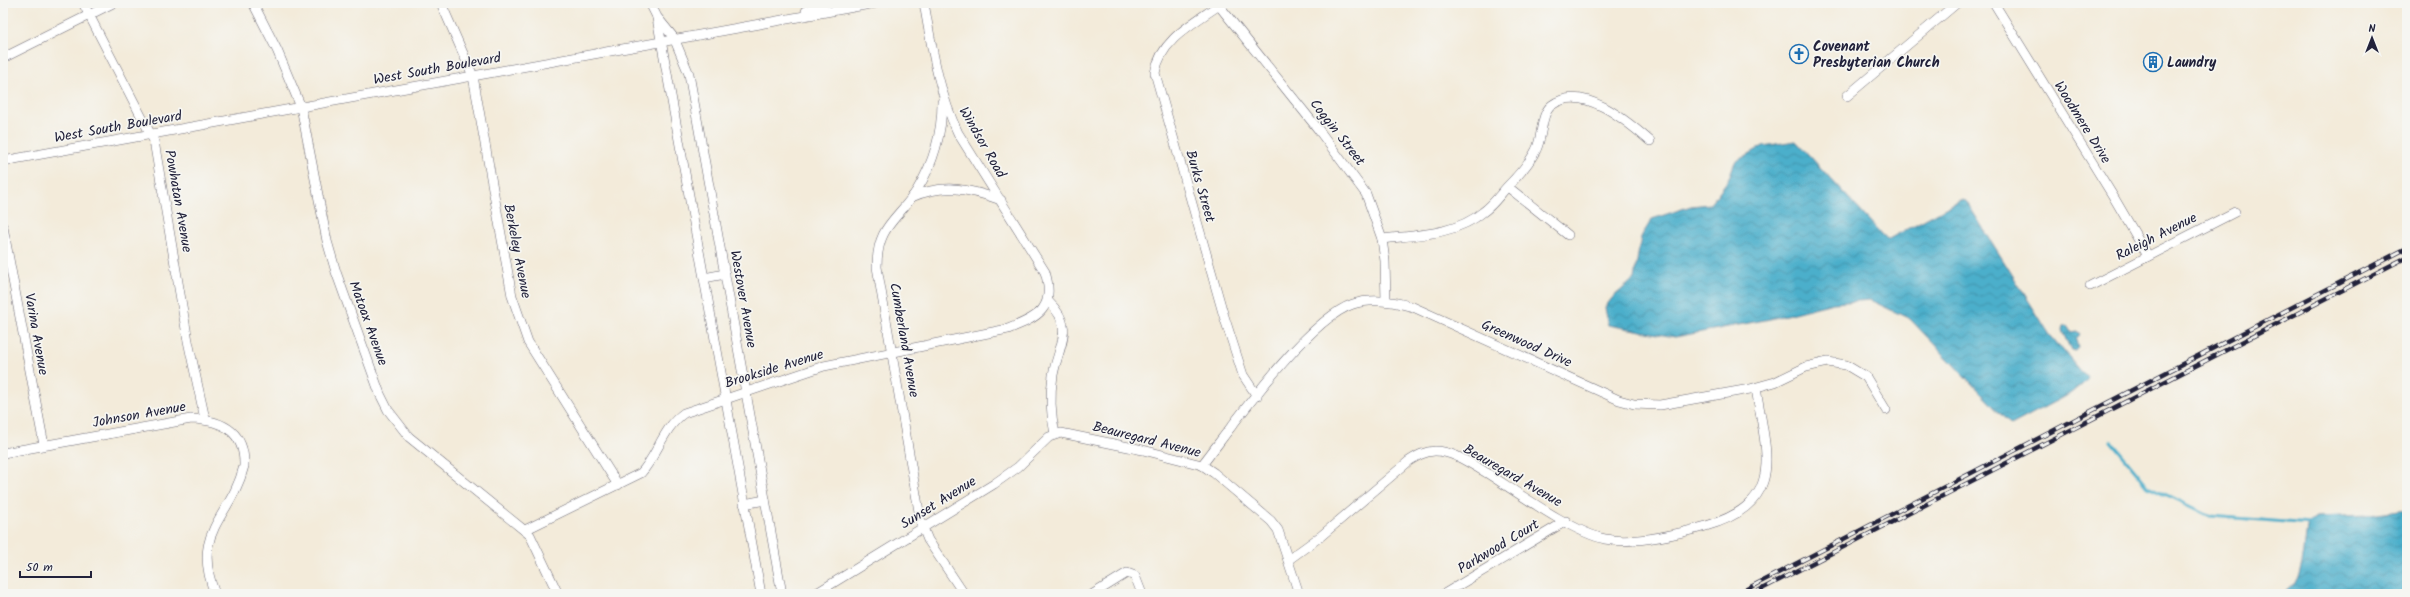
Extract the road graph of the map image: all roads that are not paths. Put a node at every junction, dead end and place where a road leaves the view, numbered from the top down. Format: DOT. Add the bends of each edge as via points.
graph roads {
  1 [pos="83,3"];
  2 [pos="113,3"];
  3 [pos="252,3"];
  4 [pos="441,3"];
  5 [pos="650,3"];
  6 [pos="827,3"];
  7 [pos="876,3"];
  8 [pos="924,3"];
  9 [pos="1957,3"];
  10 [pos="1994,3"];
  11 [pos="1218,4"];
  12 [pos="850,5"];
  13 [pos="89,15"];
  14 [pos="657,17"];
  15 [pos="787,19"];
  16 [pos="674,38"];
  17 [pos="661,41"];
  18 [pos="3,58"];
  19 [pos="473,76"];
  20 [pos="942,95"];
  21 [pos="1847,96"];
  22 [pos="301,107"];
  23 [pos="151,134"];
  24 [pos="1650,141"];
  25 [pos="3,160"];
  26 [pos="1508,187"];
  27 [pos="911,198"];
  28 [pos="1001,200"];
  29 [pos="2235,212"];
  30 [pos="3,227"];
  31 [pos="1568,235"];
  32 [pos="1382,239"];
  33 [pos="2148,256"];
  34 [pos="725,274"];
  35 [pos="704,278"];
  36 [pos="2090,286"];
  37 [pos="1048,301"];
  38 [pos="1386,301"];
  39 [pos="893,353"];
  40 [pos="1756,388"];
  41 [pos="746,392"];
  42 [pos="1257,396"];
  43 [pos="725,398"];
  44 [pos="1886,410"];
  45 [pos="204,419"];
  46 [pos="1055,434"];
  47 [pos="44,445"];
  48 [pos="3,453"];
  49 [pos="1202,465"];
  50 [pos="618,485"];
  51 [pos="765,500"];
  52 [pos="744,504"];
  53 [pos="1566,521"];
  54 [pos="922,528"];
  55 [pos="525,530"];
  56 [pos="1288,560"];
  57 [pos="215,594"];
  58 [pos="558,594"];
  59 [pos="762,594"];
  60 [pos="782,594"];
  61 [pos="814,594"];
  62 [pos="964,594"];
  63 [pos="1093,594"];
  64 [pos="1142,594"];
  65 [pos="1298,594"];
  66 [pos="1444,594"];
  1 -- 13 [label="street, Powhatan Avenue"];
  2 -- 13 [label="street"];
  3 -- 22 [label="street, Matoax Avenue" via="278,50"];
  4 -- 19 [label="street, Berkeley Avenue"];
  5 -- 14 [label="street, Westover Avenue"];
  6 -- 15 [label="street"];
  7 -- 12 [label="street, West South Boulevard"];
  8 -- 20 [label="street, Windsor Road"];
  9 -- 21 [label="street"];
  10 -- 33 [label="street, Woodmere Drive"];
  11 -- 32 [label="street, Coggin Street" via="1357,179 1373,210"];
  11 -- 42 [label="street, Burks Street" via="1165,47 1159,57 1155,73 1223,313 1243,375"];
  12 -- 15 [label="street, West South Boulevard"];
  13 -- 18 [label="street"];
  13 -- 23 [label="street, Powhatan Avenue"];
  14 -- 16 [label="street, Westover Avenue"];
  14 -- 17 [label="street, Westover Avenue"];
  15 -- 16 [label="street, West South Boulevard"];
  16 -- 17 [label="street, West South Boulevard"];
  16 -- 34 [label="street, Westover Avenue" via="689,74"];
  17 -- 19 [label="street, West South Boulevard"];
  17 -- 35 [label="street, Westover Avenue"];
  19 -- 22 [label="street, West South Boulevard"];
  19 -- 50 [label="street, Berkeley Avenue" via="512,296 528,342"];
  20 -- 27 [label="street, Cumberland Avenue" via="940,130 936,147 926,174"];
  20 -- 28 [label="street, Windsor Road" via="958,133"];
  22 -- 23 [label="street, West South Boulevard"];
  22 -- 55 [label="street, Matoax Avenue" via="316,191 334,264 388,410 409,437"];
  23 -- 25 [label="street, West South Boulevard"];
  23 -- 45 [label="street, Powhatan Avenue"];
  24 -- 26 [label="street" via="1618,114 1605,107 1577,100 1564,100 1546,111 1534,155"];
  26 -- 31 [label="street"];
  26 -- 32 [label="street" via="1483,212 1463,224 1434,233"];
  27 -- 28 [label="street" via="930,190 950,187 964,188"];
  27 -- 39 [label="street, Cumberland Avenue" via="880,239 877,253 877,267"];
  28 -- 37 [label="street, Windsor Road" via="1045,272 1049,284"];
  29 -- 33 [label="street, Raleigh Avenue"];
  30 -- 47 [label="street, Varina Avenue"];
  32 -- 38 [label="street, Coggin Street" via="1386,268"];
  33 -- 36 [label="street, Raleigh Avenue"];
  34 -- 35 [label="street"];
  34 -- 41 [label="street, Westover Avenue"];
  35 -- 43 [label="street, Westover Avenue"];
  37 -- 39 [label="street, Brookside Avenue" via="1042,310 1008,329"];
  37 -- 46 [label="street" via="1063,319 1064,335 1053,377 1052,419"];
  38 -- 40 [label="street, Greenwood Drive" via="1412,307 1619,400 1634,404 1660,405"];
  38 -- 42 [label="street, Greenwood Drive" via="1363,301 1328,317"];
  39 -- 41 [label="street, Brookside Avenue" via="824,366"];
  39 -- 54 [label="street, Cumberland Avenue"];
  40 -- 44 [label="street, Greenwood Drive" via="1816,364 1837,363 1857,370 1866,377"];
  40 -- 53 [label="street, Beauregard Avenue" via="1766,476 1759,495 1737,515 1666,536 1626,541 1592,536"];
  41 -- 43 [label="street, Brookside Avenue"];
  41 -- 51 [label="street, Westover Avenue"];
  42 -- 49 [label="street, Greenwood Drive"];
  43 -- 50 [label="street, Brookside Avenue" via="703,405 675,420 664,434 652,461"];
  43 -- 52 [label="street, Westover Avenue"];
  45 -- 47 [label="street, Johnson Avenue" via="191,419"];
  45 -- 57 [label="street, Johnson Avenue" via="232,432 242,447 244,466 207,544 207,569"];
  46 -- 49 [label="street, Beauregard Avenue" via="1164,454"];
  46 -- 54 [label="street, Sunset Avenue" via="1018,467"];
  47 -- 48 [label="street, Johnson Avenue"];
  49 -- 56 [label="street, Beauregard Avenue" via="1271,521 1282,540"];
  50 -- 55 [label="street, Brookside Avenue"];
  51 -- 52 [label="street"];
  51 -- 60 [label="street, Westover Avenue"];
  52 -- 59 [label="street, Westover Avenue"];
  53 -- 56 [label="street, Beauregard Avenue" via="1470,464 1444,452 1427,452 1409,461 1321,536"];
  53 -- 66 [label="street, Parkwood Court"];
  54 -- 61 [label="street, Sunset Avenue"];
  54 -- 62 [label="street, Cumberland Avenue"];
  55 -- 58 [label="street, Matoax Avenue" via="536,546"];
  56 -- 65 [label="street"];
  63 -- 64 [label="street" via="1127,574 1135,576"];
}
